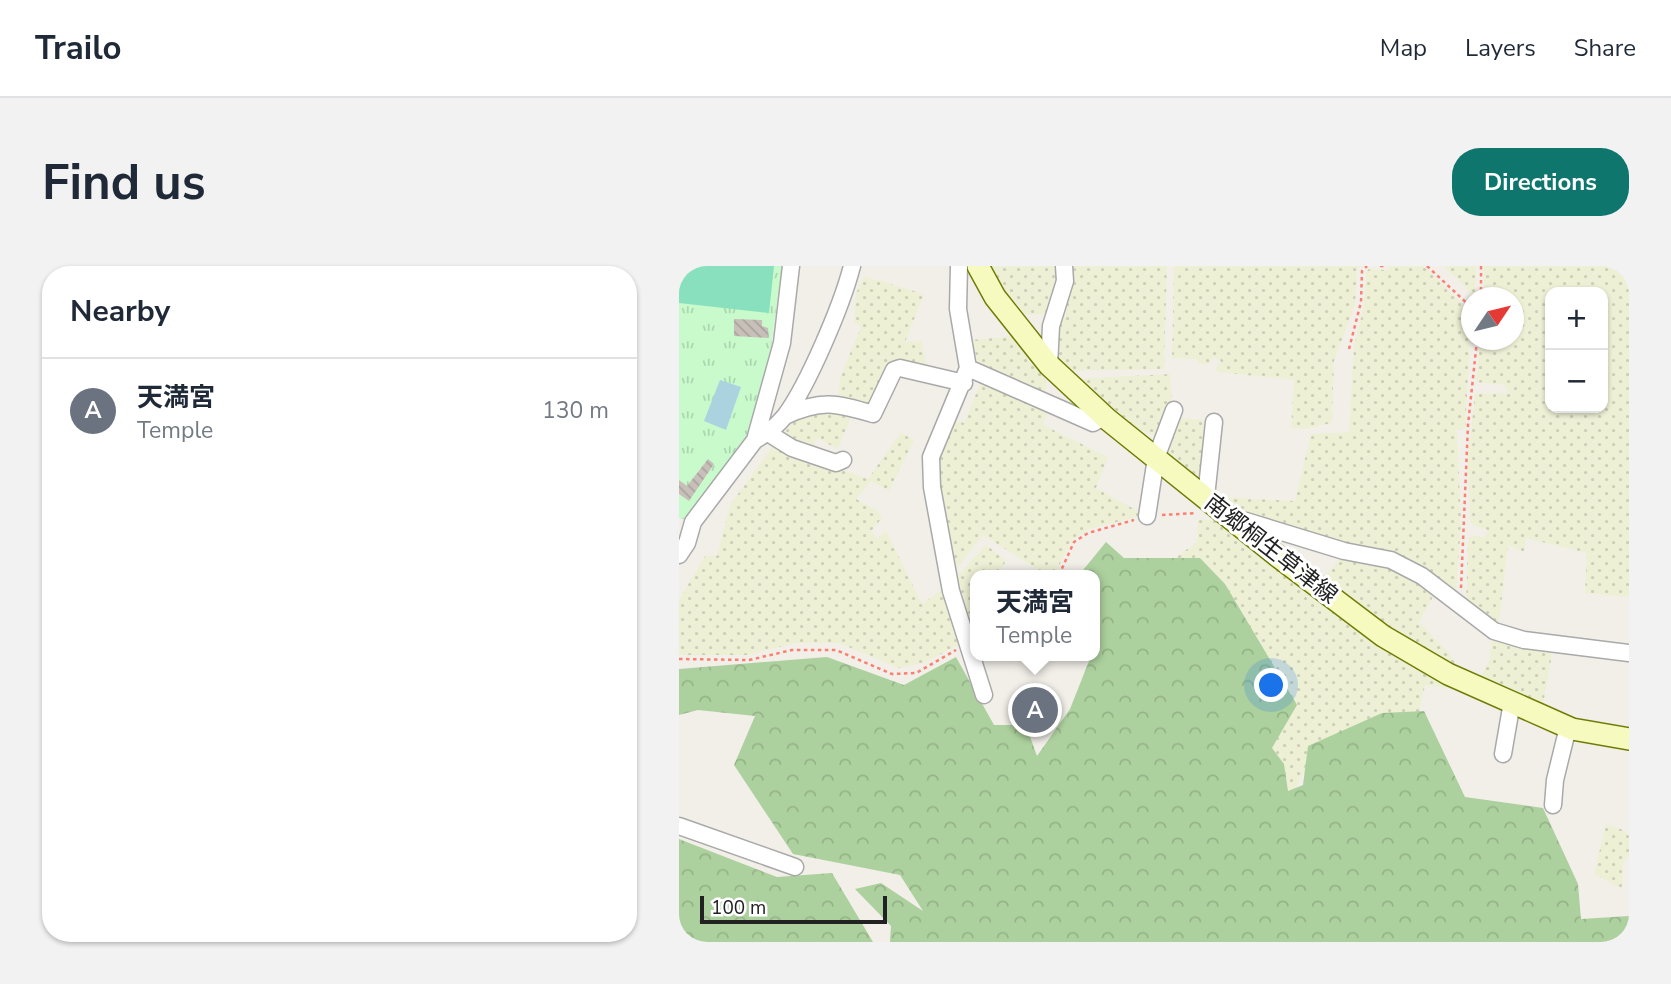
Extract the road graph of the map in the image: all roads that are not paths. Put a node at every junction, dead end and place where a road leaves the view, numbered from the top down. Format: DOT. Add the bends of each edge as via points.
graph roads {
  1 [pos="791,266"];
  2 [pos="852,266"];
  3 [pos="959,266"];
  4 [pos="978,266"];
  5 [pos="1064,266"];
  6 [pos="1049,365"];
  7 [pos="966,375"];
  8 [pos="1174,410"];
  9 [pos="785,416"];
  10 [pos="1104,416"];
  11 [pos="1214,422"];
  12 [pos="762,436"];
  13 [pos="1156,458"];
  14 [pos="843,460"];
  15 [pos="1202,505"];
  16 [pos="1147,516"];
  17 [pos="1235,521"];
  18 [pos="679,555"];
  19 [pos="970,646"];
  20 [pos="1629,653"];
  21 [pos="974,661"];
  22 [pos="984,695"];
  23 [pos="1512,702"];
  24 [pos="1568,727"];
  25 [pos="1629,739"];
  26 [pos="1503,754"];
  27 [pos="1553,805"];
  28 [pos="679,825"];
  29 [pos="795,867"];
  1 -- 12 [label="street" via="782,343"];
  2 -- 9 [label="street" via="805,382"];
  3 -- 7 [label="street" via="958,309"];
  4 -- 6 [label="main road, 南郷桐生草津線" via="995,297"];
  5 -- 6 [label="street" via="1065,281 1051,326"];
  6 -- 10 [label="main road, 南郷桐生草津線"];
  7 -- 9 [label="street" via="900,368 894,370 873,414 836,403 809,405"];
  7 -- 10 [label="street" via="1093,423"];
  7 -- 19 [label="street" via="931,457 931,467 942,554"];
  8 -- 13 [label="street"];
  9 -- 12 [label="street"];
  10 -- 13 [label="main road, 南郷桐生草津線"];
  11 -- 15 [label="street"];
  12 -- 14 [label="street" via="836,463"];
  12 -- 18 [label="street" via="694,522"];
  13 -- 15 [label="main road, 南郷桐生草津線"];
  13 -- 16 [label="street"];
  15 -- 17 [label="main road, 南郷桐生草津線"];
  17 -- 20 [label="street" via="1391,560 1422,576 1495,631 1524,640"];
  17 -- 23 [label="main road, 南郷桐生草津線" via="1383,636 1448,674"];
  21 -- 22 [label="street"];
  23 -- 24 [label="main road, 南郷桐生草津線"];
  23 -- 26 [label="street"];
  24 -- 25 [label="main road, 南郷桐生草津線"];
  24 -- 27 [label="street"];
  28 -- 29 [label="street"];
}
